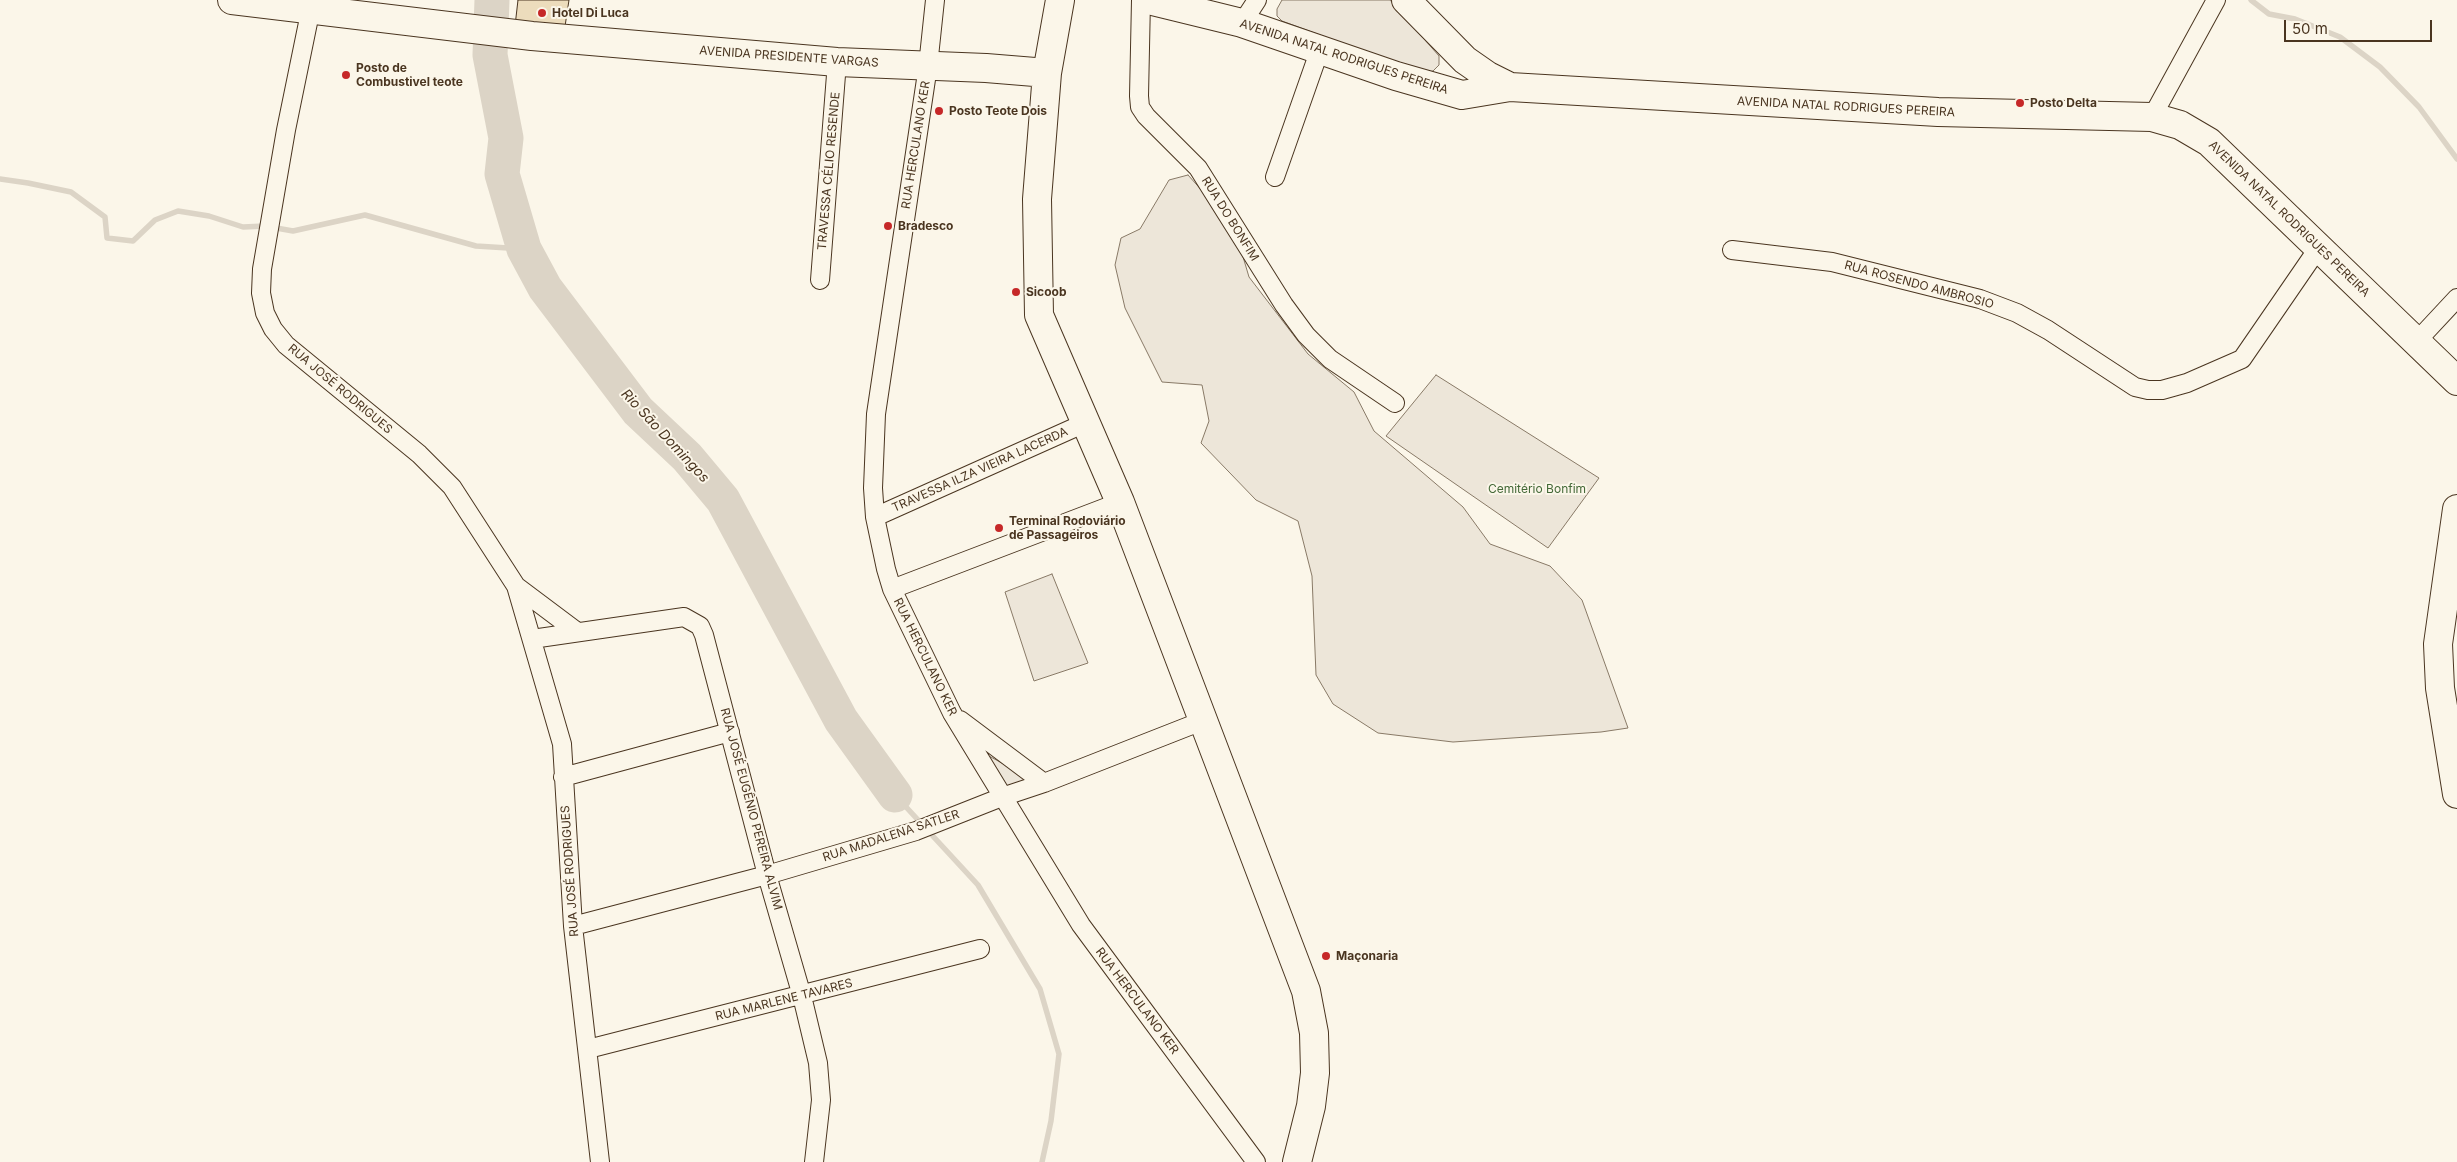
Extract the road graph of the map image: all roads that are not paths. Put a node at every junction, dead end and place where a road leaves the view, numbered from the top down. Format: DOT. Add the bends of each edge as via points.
graph roads {
  1 [pos="232,0"];
  2 [pos="935,0"];
  3 [pos="1060,0"];
  4 [pos="1141,0"];
  5 [pos="1148,0"];
  6 [pos="1258,0"];
  7 [pos="1406,0"];
  8 [pos="2216,1"];
  9 [pos="311,8"];
  10 [pos="372,8"];
  11 [pos="1242,23"];
  12 [pos="1320,49"];
  13 [pos="1465,60"];
  14 [pos="837,62"];
  15 [pos="928,66"];
  16 [pos="1047,73"];
  17 [pos="1510,87"];
  18 [pos="1462,95"];
  19 [pos="2152,117"];
  20 [pos="1275,177"];
  21 [pos="2319,247"];
  22 [pos="1732,250"];
  23 [pos="820,280"];
  24 [pos="2457,298"];
  25 [pos="2416,342"];
  26 [pos="2457,381"];
  27 [pos="1395,403"];
  28 [pos="1085,423"];
  29 [pos="1120,502"];
  30 [pos="2457,509"];
  31 [pos="875,517"];
  32 [pos="2453,554"];
  33 [pos="516,586"];
  34 [pos="892,589"];
  35 [pos="576,631"];
  36 [pos="532,639"];
  37 [pos="952,713"];
  38 [pos="1202,721"];
  39 [pos="730,732"];
  40 [pos="563,777"];
  41 [pos="1044,783"];
  42 [pos="2457,794"];
  43 [pos="1002,797"];
  44 [pos="767,875"];
  45 [pos="573,926"];
  46 [pos="980,949"];
  47 [pos="802,996"];
  48 [pos="588,1049"];
  49 [pos="600,1162"];
  50 [pos="814,1162"];
  51 [pos="1256,1162"];
  52 [pos="1297,1162"];
  1 -- 9 [label="main road"];
  2 -- 15 [label="street, RUA HERCULANO KER"];
  3 -- 16 [label="main road"];
  4 -- 27 [label="street, RUA DO BONFIM" via="1139,96 1146,116 1198,168 1306,335 1330,359"];
  5 -- 11 [label="main road, AVENIDA NATAL RODRIGUES PEREIRA"];
  6 -- 11 [label="street"];
  7 -- 13 [label="main road"];
  8 -- 19 [label="street"];
  9 -- 10 [label="main road"];
  9 -- 33 [label="street, RUA JOSÉ RODRIGUES" via="270,227 261,293 265,313 273,329 299,356 436,469 452,487"];
  10 -- 14 [label="main road, AVENIDA PRESIDENTE VARGAS" via="461,27 532,36"];
  11 -- 12 [label="main road, AVENIDA NATAL RODRIGUES PEREIRA"];
  12 -- 18 [label="main road, AVENIDA NATAL RODRIGUES PEREIRA"];
  12 -- 20 [label="street"];
  13 -- 17 [label="main road"];
  13 -- 18 [label="main road"];
  14 -- 15 [label="main road, AVENIDA PRESIDENTE VARGAS"];
  14 -- 23 [label="street, TRAVESSA CÉLIO RESENDE"];
  15 -- 16 [label="main road, AVENIDA PRESIDENTE VARGAS"];
  15 -- 31 [label="street, RUA HERCULANO KER" via="876,414 873,454"];
  16 -- 28 [label="main road" via="1037,199 1037,305"];
  17 -- 18 [label="main road, AVENIDA NATAL RODRIGUES PEREIRA"];
  17 -- 19 [label="main road, AVENIDA NATAL RODRIGUES PEREIRA" via="1938,112"];
  19 -- 21 [label="main road, AVENIDA NATAL RODRIGUES PEREIRA" via="2180,125 2210,142"];
  21 -- 22 [label="street, RUA ROSENDO AMBROSIO" via="2242,359 2187,383 2162,390 2135,386 2048,330 2017,313 1980,299 1832,262"];
  21 -- 25 [label="main road, AVENIDA NATAL RODRIGUES PEREIRA"];
  24 -- 25 [label="street"];
  25 -- 26 [label="main road, AVENIDA NATAL RODRIGUES PEREIRA"];
  28 -- 29 [label="main road"];
  28 -- 31 [label="street, TRAVESSA ILZA VIEIRA LACERDA"];
  29 -- 34 [label="street"];
  29 -- 38 [label="main road"];
  30 -- 32 [label="main road"];
  31 -- 34 [label="street, RUA HERCULANO KER"];
  32 -- 42 [label="main road" via="2438,644 2440,688"];
  33 -- 35 [label="street, RUA JOSÉ RODRIGUES"];
  33 -- 36 [label="street, RUA JOSÉ RODRIGUES"];
  34 -- 37 [label="street, RUA HERCULANO KER"];
  35 -- 36 [label="street, RUA JOSÉ EUGÊNIO PEREIRA ALVIM"];
  35 -- 39 [label="street, RUA JOSÉ EUGÊNIO PEREIRA ALVIM" via="684,617 693,620 704,635"];
  36 -- 40 [label="street, RUA JOSÉ RODRIGUES" via="562,744"];
  37 -- 41 [label="street"];
  37 -- 43 [label="street, RUA HERCULANO KER"];
  38 -- 41 [label="street, RUA MADALENA SATLER"];
  38 -- 52 [label="main road" via="1306,991 1314,1032 1315,1073 1311,1106"];
  39 -- 40 [label="street"];
  39 -- 44 [label="street, RUA JOSÉ EUGÊNIO PEREIRA ALVIM"];
  40 -- 45 [label="street, RUA JOSÉ RODRIGUES"];
  41 -- 43 [label="street, RUA MADALENA SATLER"];
  43 -- 44 [label="street, RUA MADALENA SATLER" via="916,831"];
  43 -- 51 [label="street, RUA HERCULANO KER" via="1081,925"];
  44 -- 45 [label="street, RUA MADALENA SATLER"];
  44 -- 47 [label="street, RUA JOSÉ EUGÊNIO PEREIRA ALVIM"];
  45 -- 48 [label="street, RUA JOSÉ RODRIGUES"];
  46 -- 47 [label="street, RUA MARLENE TAVARES"];
  47 -- 48 [label="street, RUA MARLENE TAVARES"];
  47 -- 50 [label="street, RUA JOSÉ EUGÊNIO PEREIRA ALVIM" via="818,1063 821,1100"];
  48 -- 49 [label="street, RUA JOSÉ RODRIGUES"];
}
